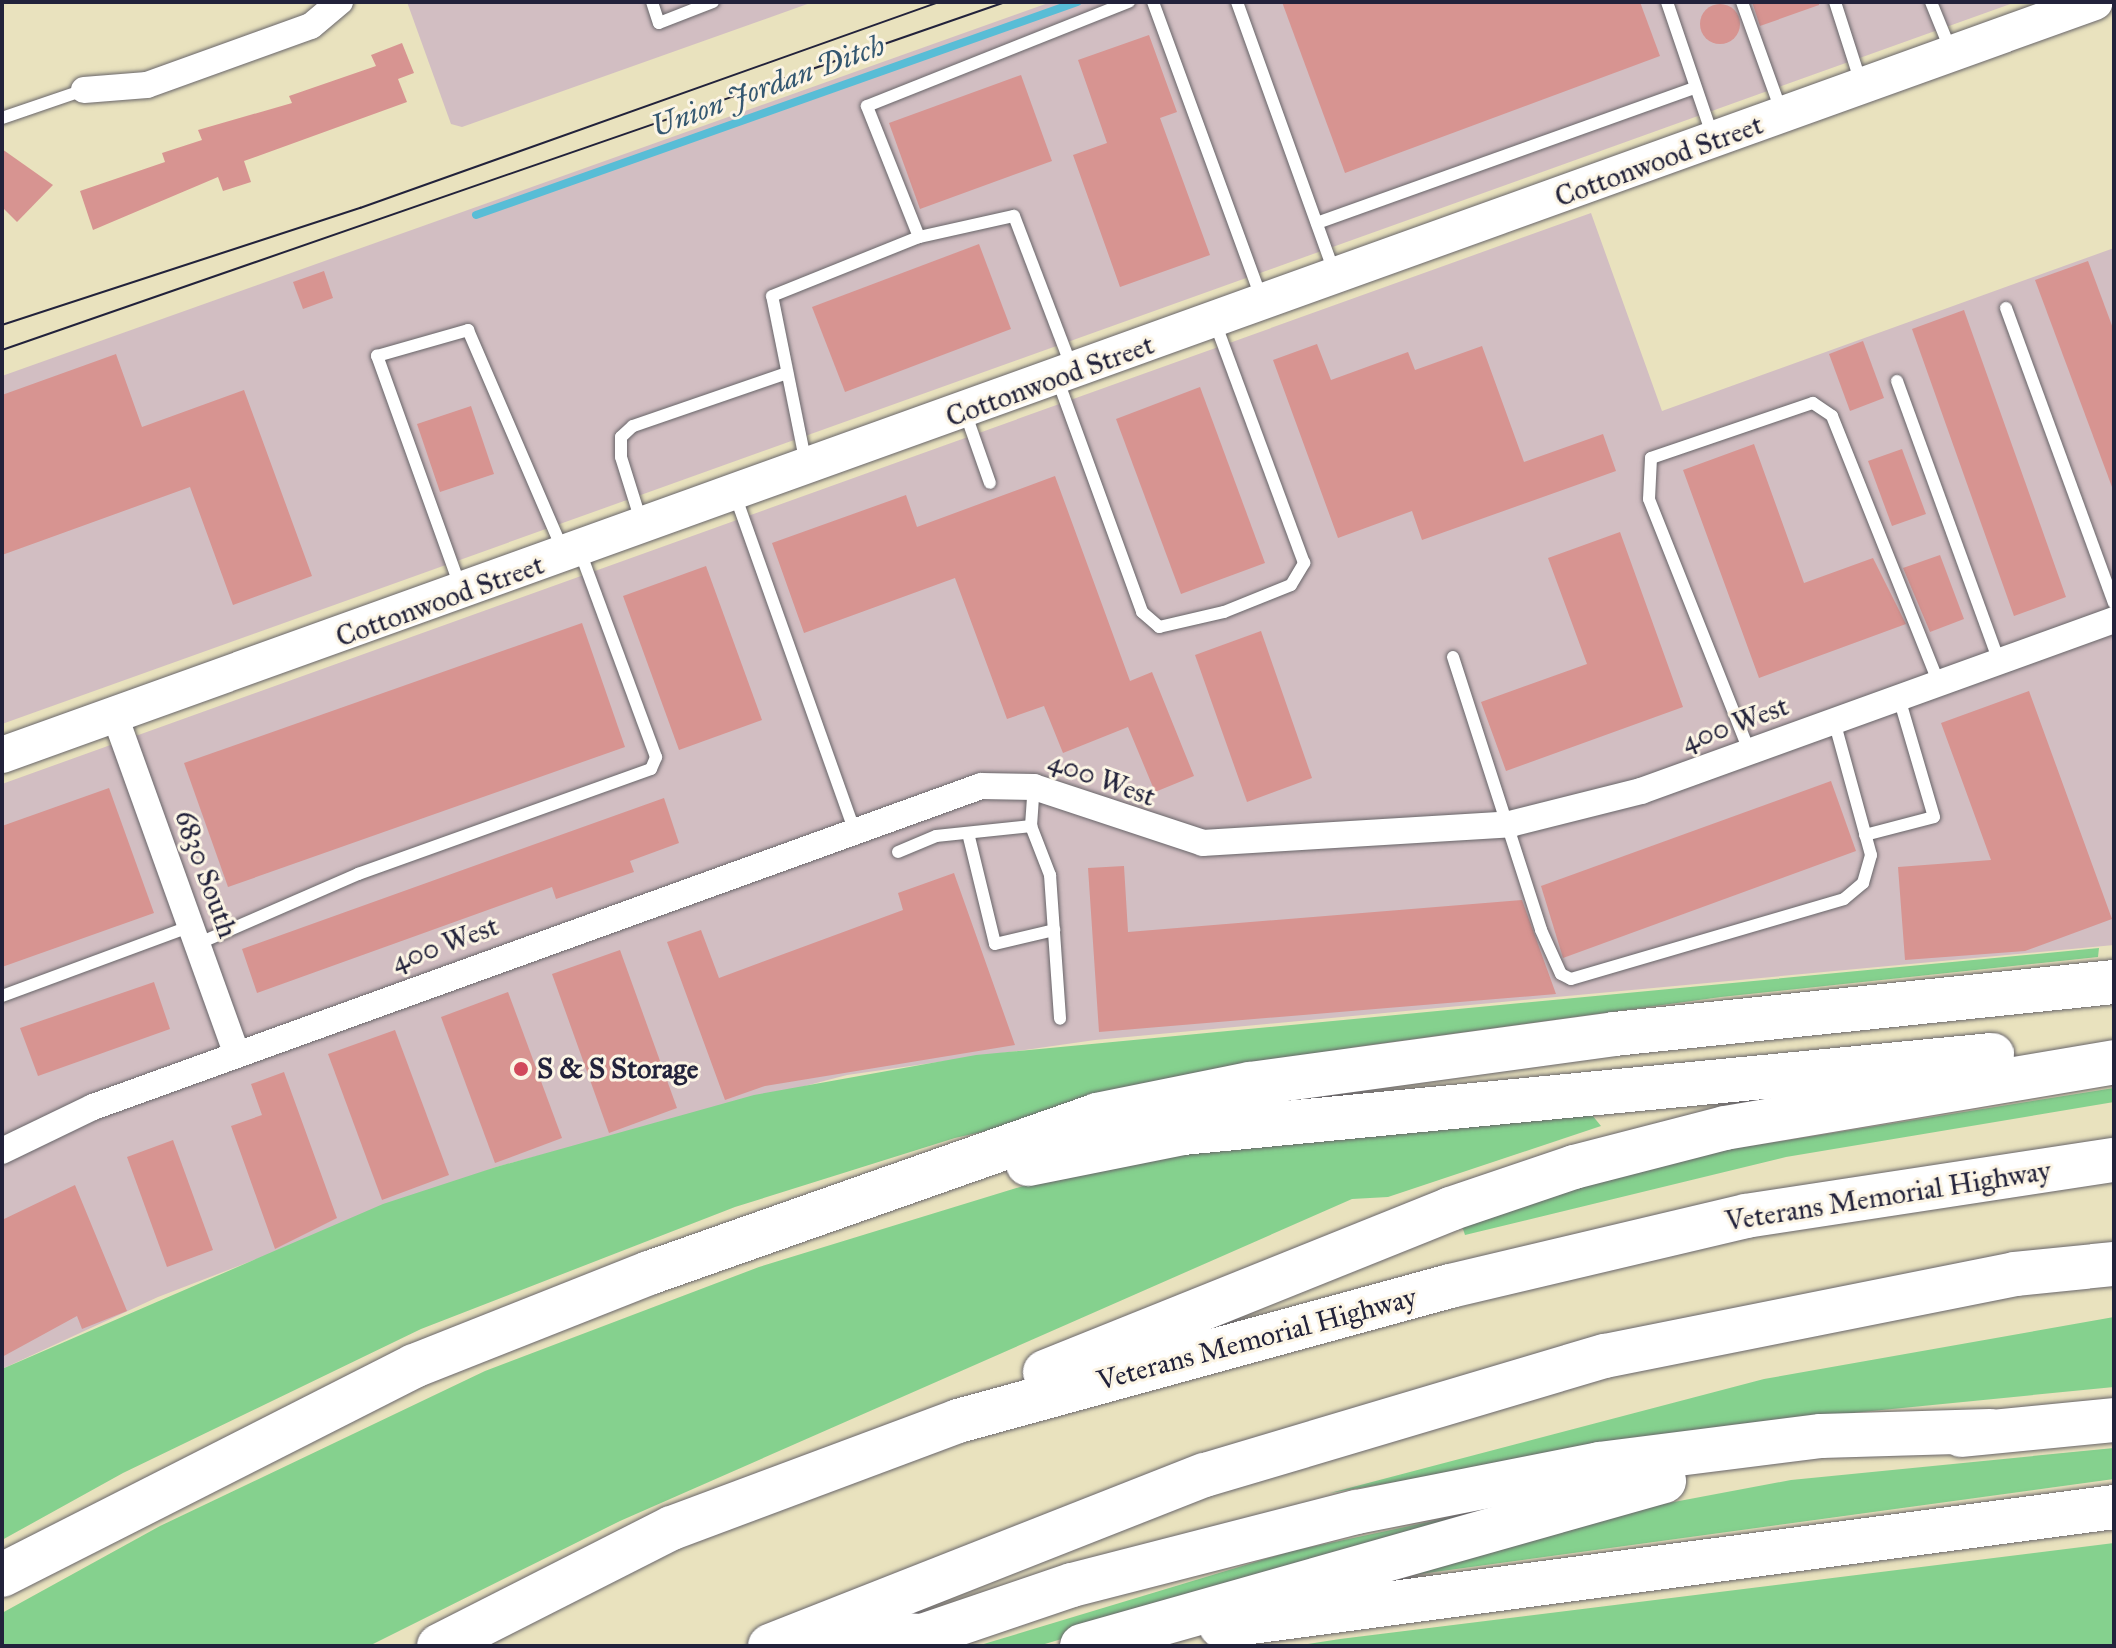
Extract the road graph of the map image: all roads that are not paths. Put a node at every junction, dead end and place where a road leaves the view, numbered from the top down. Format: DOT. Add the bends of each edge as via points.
graph roads {
  1 [pos="340,2"];
  2 [pos="652,2"];
  3 [pos="713,2"];
  4 [pos="1129,2"];
  5 [pos="1153,2"];
  6 [pos="1237,2"];
  7 [pos="1667,2"];
  8 [pos="1742,2"];
  9 [pos="1835,2"];
  10 [pos="1932,2"];
  11 [pos="2088,3"];
  12 [pos="1952,54"];
  13 [pos="1863,87"];
  14 [pos="1695,88"];
  15 [pos="84,90"];
  16 [pos="1783,116"];
  17 [pos="2,118"];
  18 [pos="1714,140"];
  19 [pos="1317,223"];
  20 [pos="919,237"];
  21 [pos="1336,277"];
  22 [pos="1264,304"];
  23 [pos="2006,308"];
  24 [pos="1215,322"];
  25 [pos="787,373"];
  26 [pos="1065,375"];
  27 [pos="1897,381"];
  28 [pos="965,412"];
  29 [pos="807,468"];
  30 [pos="990,483"];
  31 [pos="735,495"];
  32 [pos="643,528"];
  33 [pos="573,554"];
  34 [pos="463,593"];
  35 [pos="2114,603"];
  36 [pos="2114,620"];
  37 [pos="1453,657"];
  38 [pos="1999,661"];
  39 [pos="1939,683"];
  40 [pos="1899,698"];
  41 [pos="115,716"];
  42 [pos="1834,721"];
  43 [pos="1750,753"];
  44 [pos="2,755"];
  45 [pos="1034,787"];
  46 [pos="1510,824"];
  47 [pos="1031,826"];
  48 [pos="854,830"];
  49 [pos="968,833"];
  50 [pos="1865,835"];
  51 [pos="898,852"];
  52 [pos="1054,930"];
  53 [pos="194,935"];
  54 [pos="2114,982"];
  55 [pos="2,996"];
  56 [pos="1060,1019"];
  57 [pos="2114,1043"];
  58 [pos="237,1054"];
  59 [pos="2114,1062"];
  60 [pos="2,1151"];
  61 [pos="2114,1160"];
  62 [pos="851,1201"];
  63 [pos="2114,1264"];
  64 [pos="2114,1420"];
  65 [pos="1990,1431"];
  66 [pos="2114,1507"];
  67 [pos="672,1528"];
  68 [pos="2,1575"];
  69 [pos="787,1638"];
  70 [pos="439,1646"];
  71 [pos="1082,1646"];
  72 [pos="1124,1646"];
  1 -- 15 [label="street" via="311,26 147,85"];
  2 -- 3 [label="lane" via="659,23"];
  4 -- 20 [label="lane" via="867,106"];
  5 -- 22 [label="lane"];
  6 -- 19 [label="lane"];
  7 -- 14 [label="lane"];
  8 -- 16 [label="lane"];
  9 -- 13 [label="lane"];
  10 -- 12 [label="lane"];
  11 -- 12 [label="street, Cottonwood Street"];
  12 -- 13 [label="street, Cottonwood Street"];
  13 -- 16 [label="street, Cottonwood Street"];
  14 -- 18 [label="lane"];
  14 -- 19 [label="lane"];
  15 -- 17 [label="lane"];
  16 -- 18 [label="street, Cottonwood Street"];
  18 -- 21 [label="street, Cottonwood Street"];
  19 -- 21 [label="lane"];
  20 -- 25 [label="lane" via="772,296"];
  20 -- 26 [label="lane" via="1014,216"];
  21 -- 22 [label="street, Cottonwood Street"];
  22 -- 24 [label="street, Cottonwood Street"];
  23 -- 35 [label="lane"];
  24 -- 26 [label="street, Cottonwood Street"];
  24 -- 26 [label="lane" via="1301,549 1303,574 1172,627 1149,620 1139,604 1090,470"];
  25 -- 29 [label="lane"];
  25 -- 32 [label="lane" via="633,426 621,437"];
  26 -- 28 [label="street, Cottonwood Street"];
  27 -- 38 [label="lane"];
  28 -- 29 [label="street, Cottonwood Street"];
  28 -- 30 [label="lane"];
  29 -- 31 [label="street, Cottonwood Street"];
  31 -- 32 [label="street, Cottonwood Street"];
  31 -- 48 [label="lane"];
  32 -- 33 [label="street, Cottonwood Street"];
  33 -- 34 [label="street, Cottonwood Street"];
  33 -- 34 [label="lane" via="468,330 377,356"];
  33 -- 53 [label="lane" via="656,757 651,769"];
  34 -- 41 [label="street, Cottonwood Street"];
  36 -- 38 [label="street, 400 West"];
  37 -- 46 [label="lane"];
  38 -- 39 [label="street, 400 West"];
  39 -- 40 [label="street, 400 West"];
  39 -- 43 [label="lane" via="1832,416 1813,403 1651,458 1649,499"];
  40 -- 42 [label="street, 400 West"];
  40 -- 50 [label="lane" via="1934,817"];
  41 -- 44 [label="street, Cottonwood Street"];
  41 -- 53 [label="street, 6830 South"];
  42 -- 43 [label="street, 400 West"];
  42 -- 50 [label="lane"];
  43 -- 46 [label="street, 400 West" via="1583,810"];
  45 -- 46 [label="street, 400 West" via="1203,843"];
  45 -- 47 [label="lane"];
  45 -- 48 [label="street, 400 West" via="981,786"];
  46 -- 50 [label="lane" via="1541,930 1561,974 1571,979 1844,899 1871,873"];
  47 -- 49 [label="lane"];
  47 -- 52 [label="lane" via="1050,875"];
  48 -- 58 [label="street, 400 West"];
  49 -- 51 [label="lane"];
  49 -- 52 [label="lane" via="995,944"];
  52 -- 56 [label="lane"];
  53 -- 55 [label="lane"];
  53 -- 58 [label="street, 6830 South"];
  54 -- 62 [label="highway" via="1614,1034 1250,1084 1097,1115"];
  57 -- 62 [label="highway" via="1183,1133"];
  58 -- 60 [label="street, 400 West" via="93,1107"];
  59 -- 67 [label="highway" via="1725,1128 1574,1167 1216,1301"];
  61 -- 67 [label="highway, Veterans Memorial Highway" via="1746,1216 1450,1286 958,1421"];
  62 -- 68 [label="highway" via="414,1366"];
  63 -- 69 [label="highway" via="2015,1274 1605,1356 1205,1475"];
  64 -- 65 [label="highway"];
  65 -- 69 [label="highway" via="1821,1436 1599,1464 1357,1512 1072,1585 922,1636"];
  65 -- 71 [label="highway" via="1616,1492"];
  66 -- 72 [label="highway" via="1274,1617"];
  67 -- 70 [label="highway, Veterans Memorial Highway"];
}
